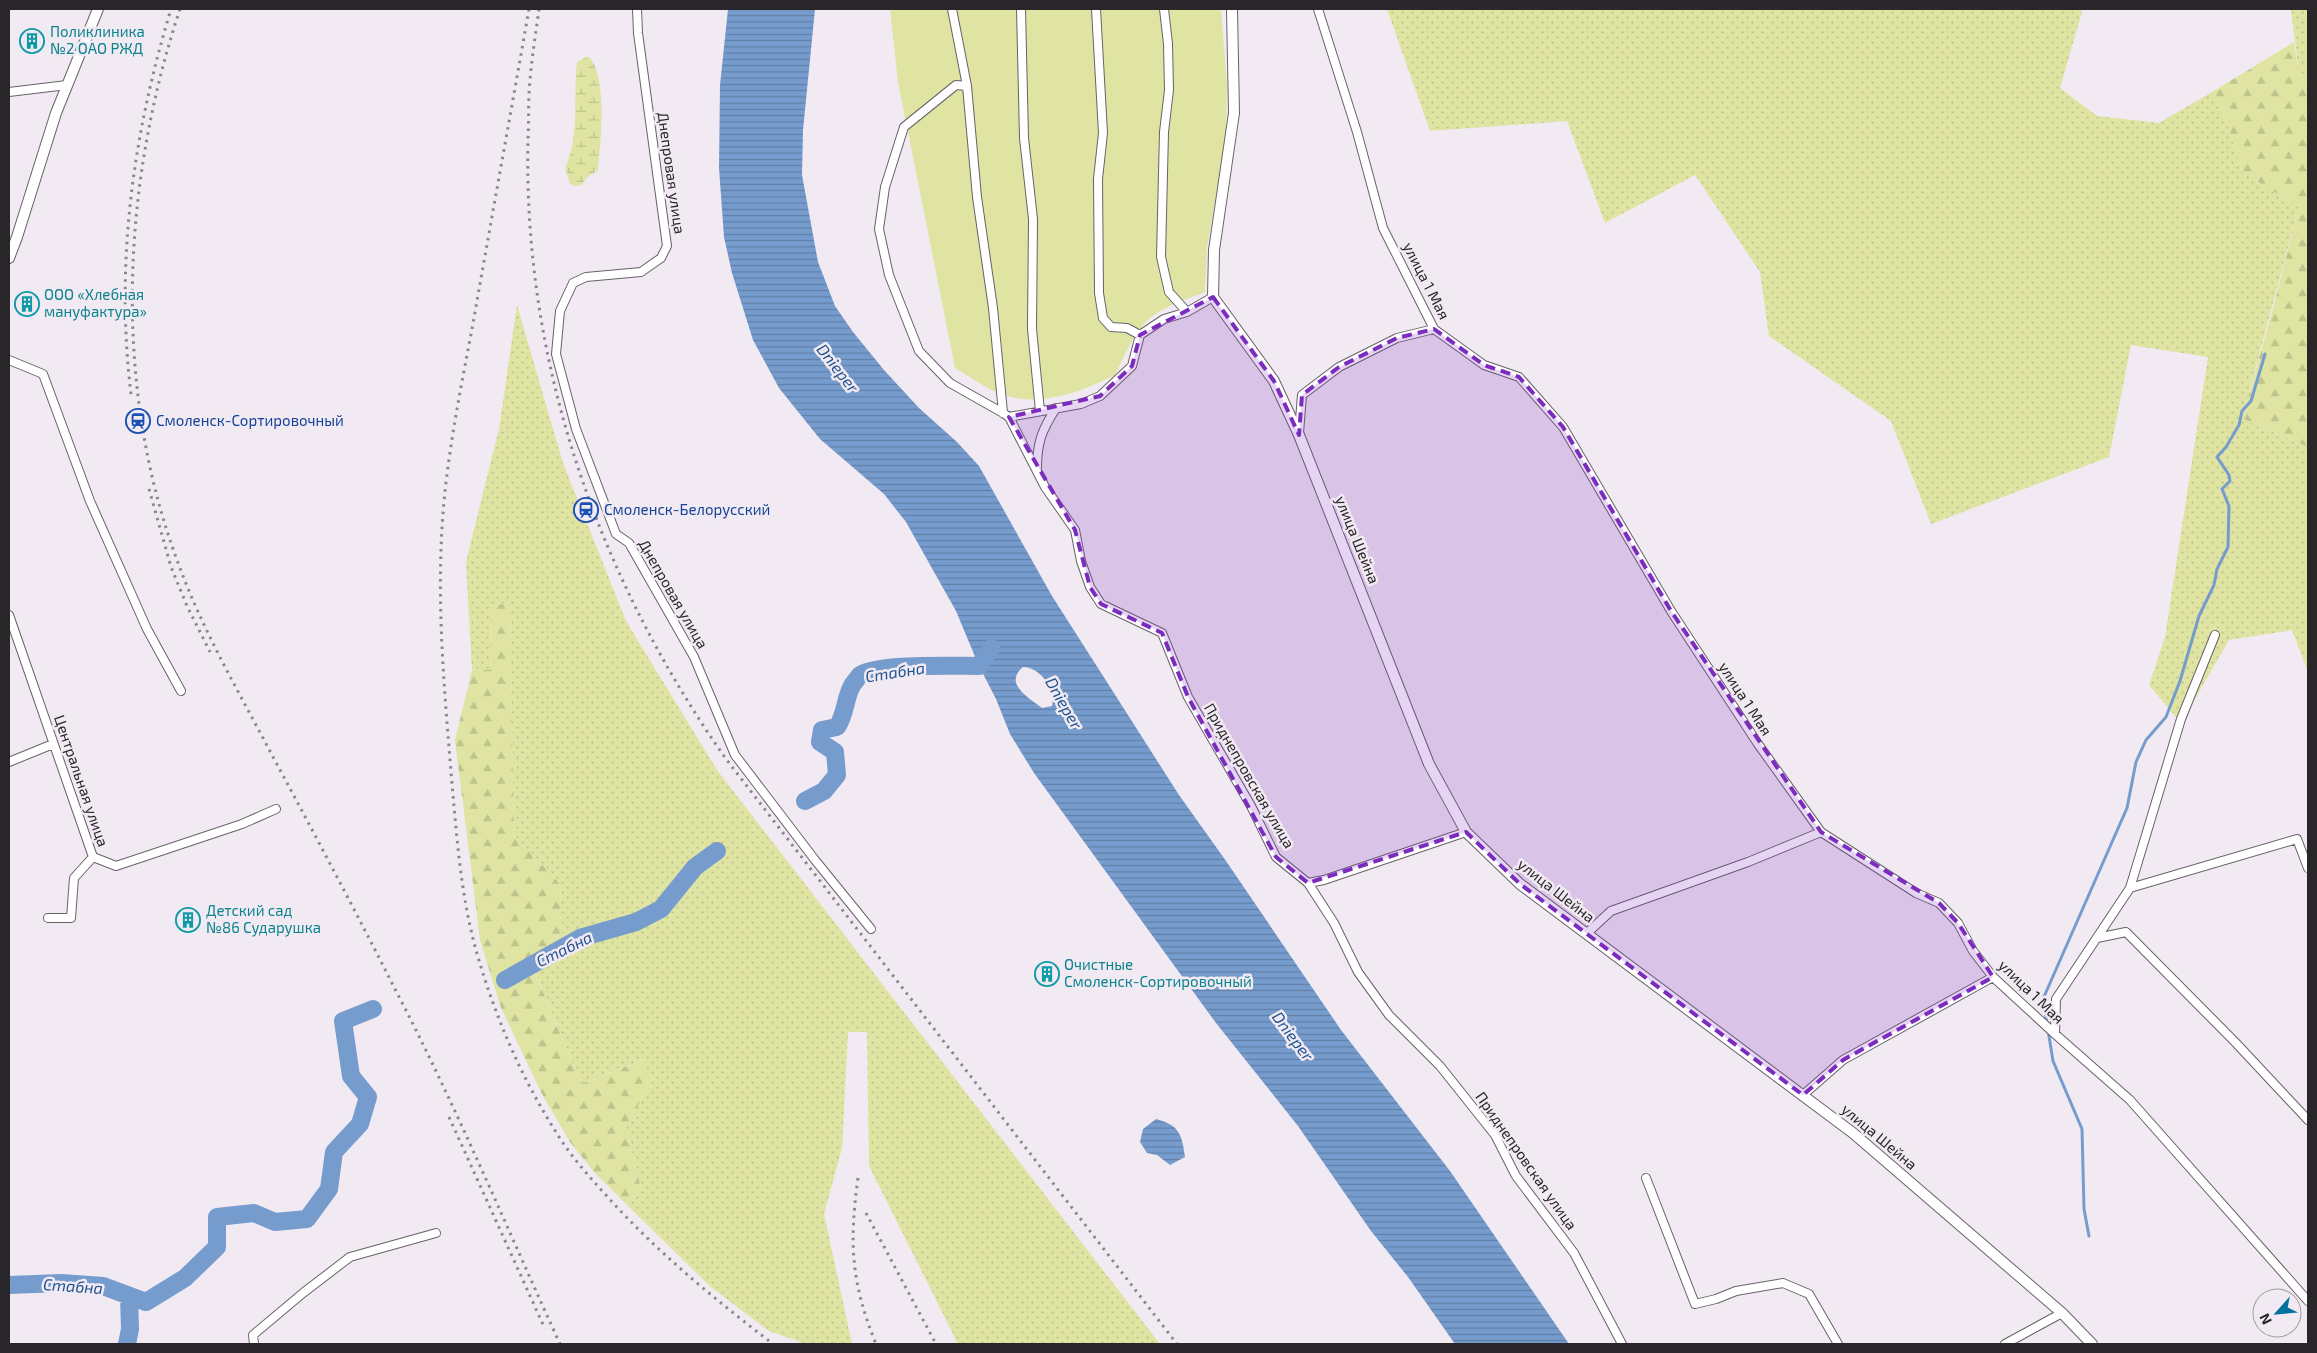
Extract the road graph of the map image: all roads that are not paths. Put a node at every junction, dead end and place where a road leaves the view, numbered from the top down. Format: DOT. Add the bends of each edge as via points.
graph roads {
  1 [pos="98,9"];
  2 [pos="637,9"];
  3 [pos="952,9"];
  4 [pos="1021,9"];
  5 [pos="1096,9"];
  6 [pos="1164,9"];
  7 [pos="1232,9"];
  8 [pos="1318,9"];
  9 [pos="66,86"];
  10 [pos="967,86"];
  11 [pos="9,92"];
  12 [pos="9,258"];
  13 [pos="1214,297"];
  14 [pos="1187,312"];
  15 [pos="1434,330"];
  16 [pos="1140,335"];
  17 [pos="9,360"];
  18 [pos="1056,408"];
  19 [pos="1040,411"];
  20 [pos="1006,415"];
  21 [pos="1299,435"];
  22 [pos="1037,470"];
  23 [pos="9,615"];
  24 [pos="2215,635"];
  25 [pos="181,692"];
  26 [pos="54,744"];
  27 [pos="9,762"];
  28 [pos="276,810"];
  29 [pos="1466,832"];
  30 [pos="1821,832"];
  31 [pos="93,857"];
  32 [pos="2308,868"];
  33 [pos="1308,882"];
  34 [pos="2130,888"];
  35 [pos="48,918"];
  36 [pos="872,929"];
  37 [pos="1586,934"];
  38 [pos="2097,938"];
  39 [pos="1994,977"];
  40 [pos="2055,1034"];
  41 [pos="1803,1095"];
  42 [pos="2308,1120"];
  43 [pos="1646,1178"];
  44 [pos="436,1233"];
  45 [pos="2308,1301"];
  46 [pos="2062,1313"];
  47 [pos="254,1344"];
  48 [pos="1622,1344"];
  49 [pos="1838,1344"];
  50 [pos="2005,1344"];
  51 [pos="2092,1344"];
  1 -- 9 [label="street"];
  2 -- 36 [label="street, Днепровая улица" via="667,246 661,258 641,272 586,277 573,283 560,311 556,354 576,429 616,534 629,543 690,649 735,755"];
  3 -- 10 [label="street"];
  4 -- 19 [label="street" via="1024,138 1033,219 1032,328"];
  5 -- 16 [label="street" via="1102,133 1098,179 1099,293 1103,318 1111,327 1126,328"];
  6 -- 14 [label="street" via="1169,90 1164,132 1161,257 1169,292"];
  7 -- 13 [label="street" via="1234,113 1214,250"];
  8 -- 15 [label="street, улица 1 Мая" via="1383,228"];
  9 -- 11 [label="street"];
  9 -- 12 [label="street"];
  10 -- 20 [label="street" via="977,197"];
  10 -- 20 [label="street" via="956,85 904,128 885,187 879,229 889,275 919,351 950,383"];
  13 -- 14 [label="street"];
  13 -- 21 [label="street, улица Шейна" via="1274,381"];
  14 -- 16 [label="street" via="1164,319"];
  15 -- 21 [label="street" via="1397,338 1339,367 1302,395"];
  15 -- 30 [label="street, улица 1 Мая" via="1484,365 1519,376 1563,428 1671,611 1758,744"];
  16 -- 18 [label="street" via="1132,366 1100,396 1082,404"];
  17 -- 25 [label="street" via="43,374 90,501 148,629"];
  18 -- 19 [label="street"];
  18 -- 22 [label="street" via="1043,428 1037,446"];
  19 -- 20 [label="street"];
  20 -- 22 [label="street, Приднепровская улица"];
  21 -- 29 [label="street, улица Шейна" via="1429,764"];
  22 -- 33 [label="street, Приднепровская улица" via="1075,530 1090,587 1102,604 1162,634 1188,697 1251,806 1276,857"];
  23 -- 26 [label="street, Центральная улица"];
  24 -- 34 [label="street" via="2181,720"];
  26 -- 27 [label="street"];
  26 -- 31 [label="street, Центральная улица"];
  28 -- 31 [label="street, Центральная улица" via="116,866"];
  29 -- 33 [label="street" via="1324,880"];
  29 -- 37 [label="street, улица Шейна" via="1520,884"];
  30 -- 37 [label="street" via="1611,911"];
  30 -- 39 [label="street, улица 1 Мая" via="1939,903 1958,923 1973,951"];
  31 -- 35 [label="street" via="74,878 71,918"];
  32 -- 34 [label="street" via="2297,839"];
  33 -- 48 [label="street, Приднепровская улица" via="1334,923 1358,972 1389,1015 1440,1066 1494,1135 1516,1176 1574,1253"];
  34 -- 38 [label="street"];
  37 -- 41 [label="street, улица Шейна"];
  38 -- 40 [label="street" via="2056,999"];
  38 -- 42 [label="street" via="2126,932"];
  39 -- 40 [label="street, улица 1 Мая"];
  39 -- 41 [label="street" via="1843,1060"];
  40 -- 45 [label="street, улица 1 Мая" via="2130,1100"];
  41 -- 46 [label="street, улица Шейна" via="1853,1133"];
  43 -- 49 [label="street" via="1695,1304 1736,1291 1783,1284 1809,1294"];
  44 -- 47 [label="street" via="350,1257 253,1335"];
  46 -- 50 [label="street"];
  46 -- 51 [label="street, улица Шейна"];
}
